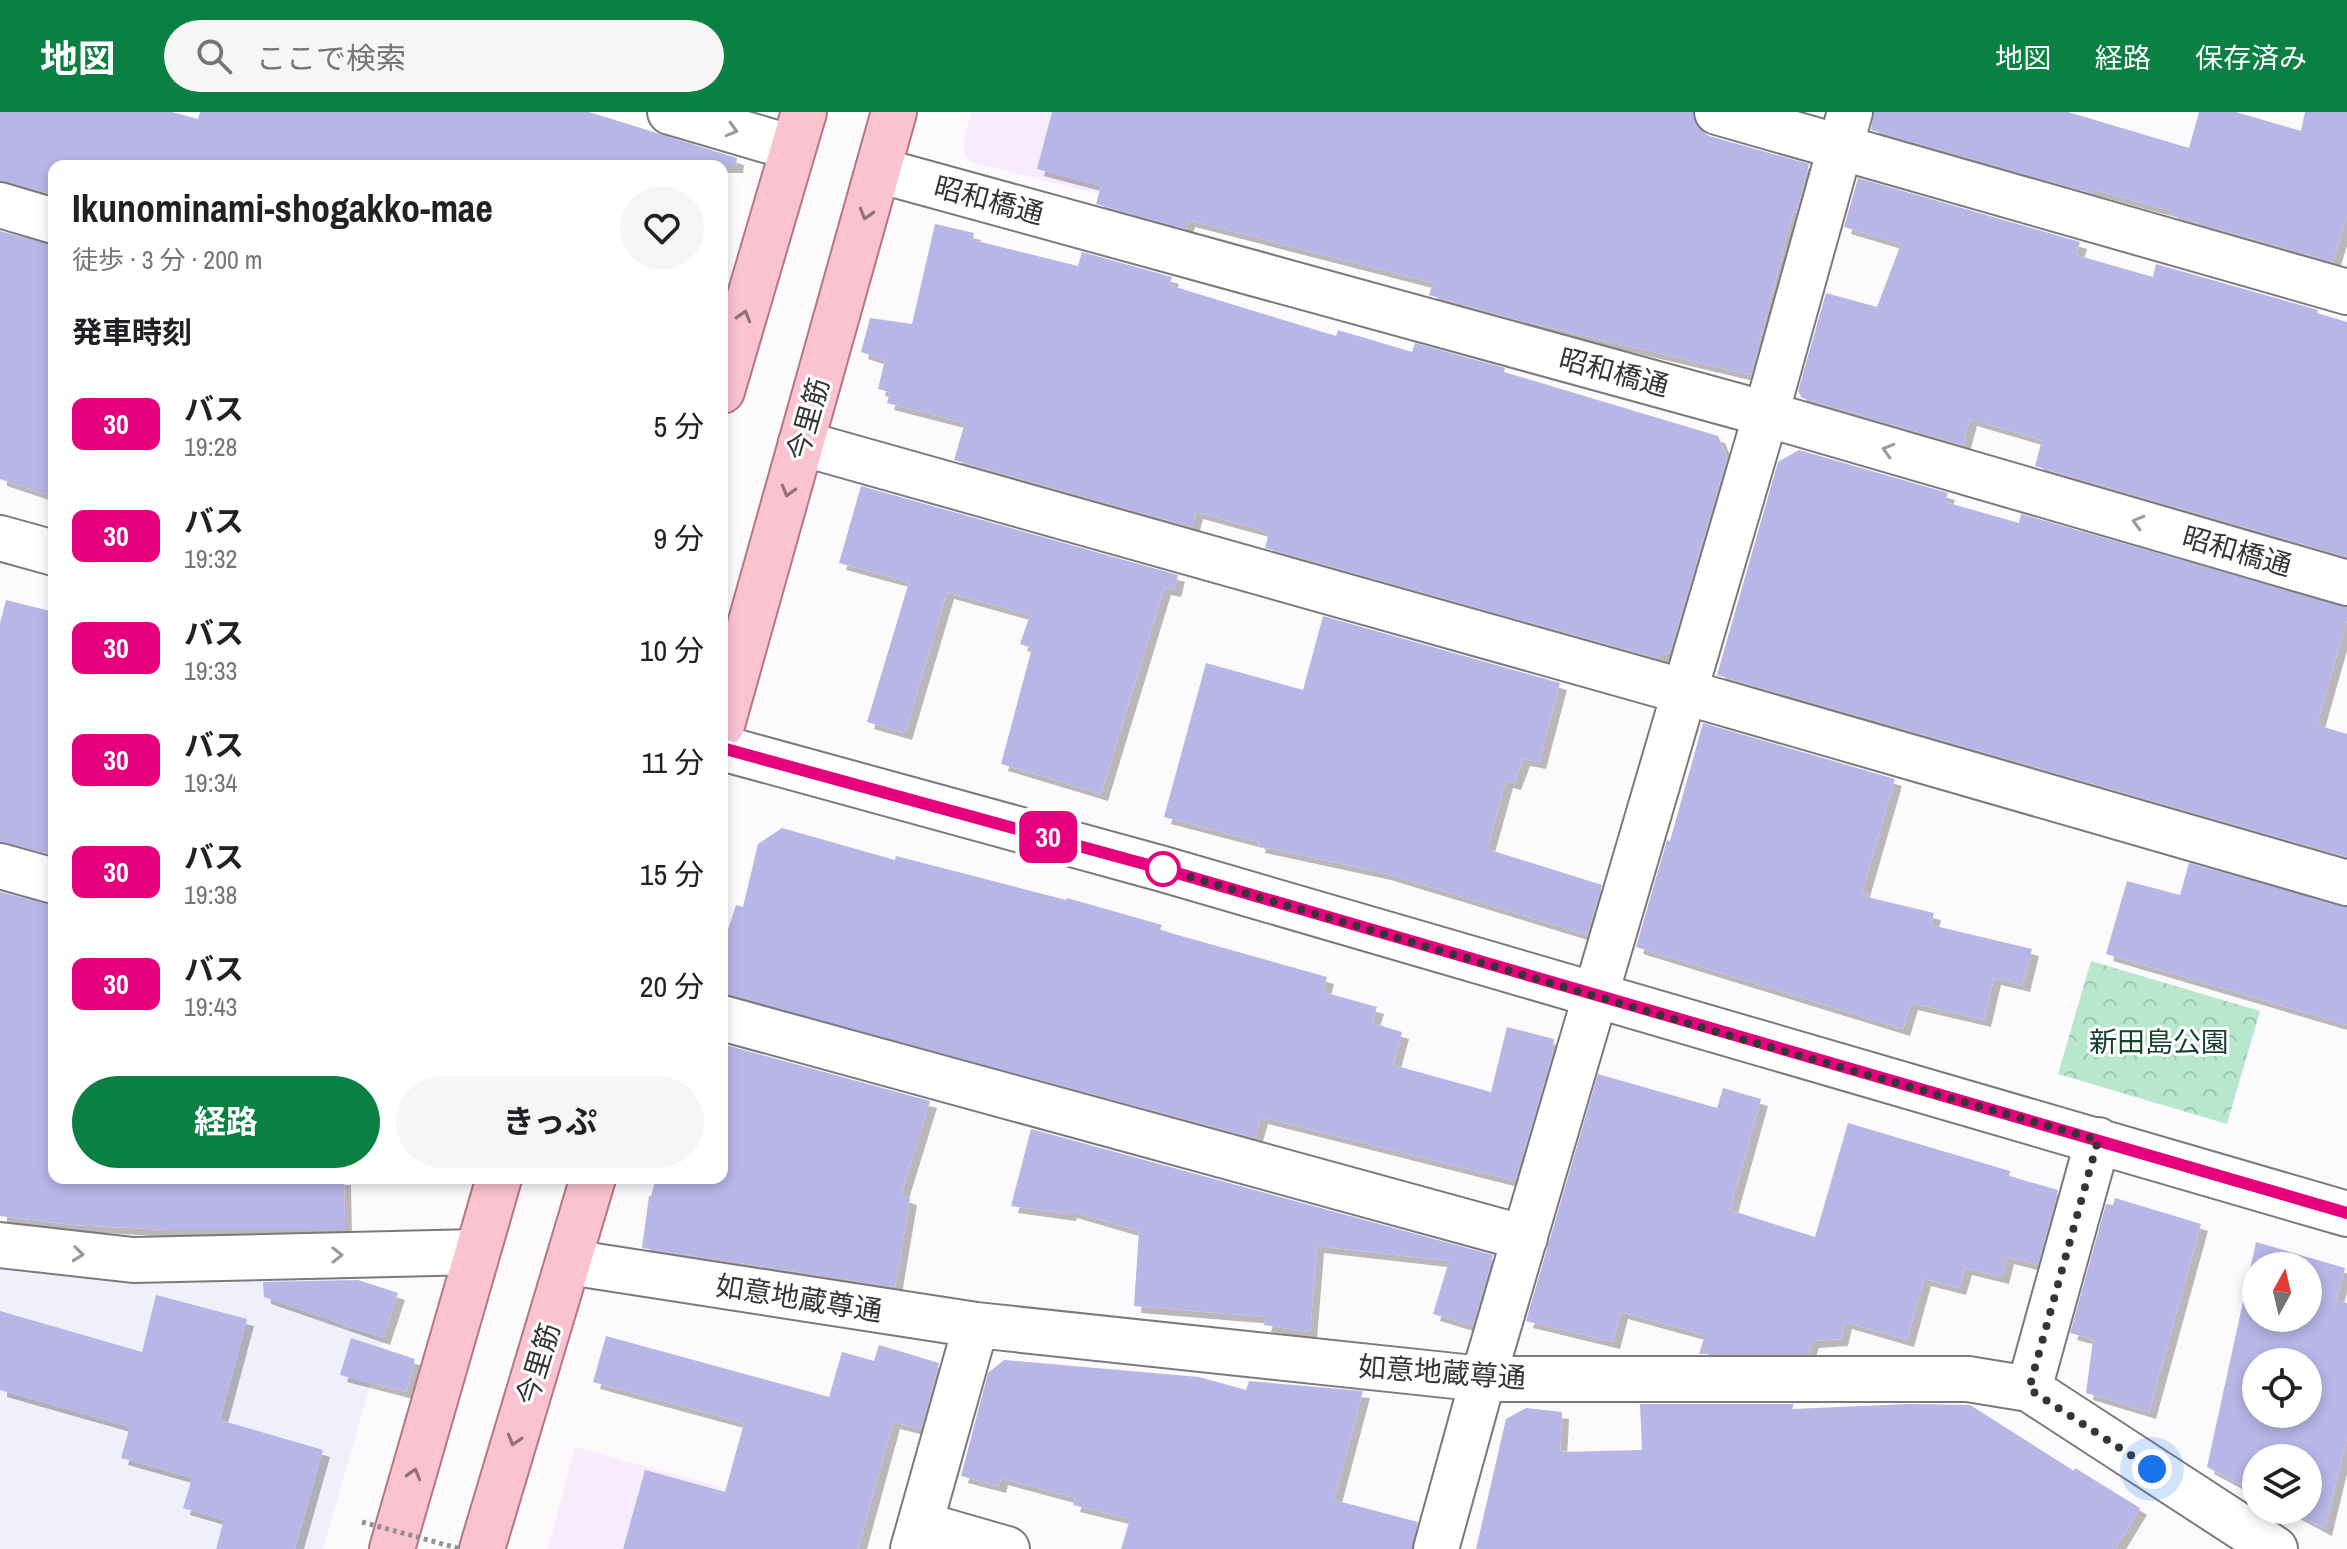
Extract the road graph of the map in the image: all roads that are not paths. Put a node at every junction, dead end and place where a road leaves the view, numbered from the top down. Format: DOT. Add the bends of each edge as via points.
graph roads {
  1 [pos="670,112"];
  2 [pos="894,112"];
  3 [pos="1717,112"];
  4 [pos="798,130"];
  5 [pos="1845,130"];
  6 [pos="878,170"];
  7 [pos="0,205"];
  8 [pos="48,219"];
  9 [pos="2347,292"];
  10 [pos="728,370"];
  11 [pos="1766,414"];
  12 [pos="801,443"];
  13 [pos="0,538"];
  14 [pos="48,551"];
  15 [pos="2347,583"];
  16 [pos="1685,692"];
  17 [pos="728,704"];
  18 [pos="728,750"];
  19 [pos="0,866"];
  20 [pos="48,879"];
  21 [pos="2347,883"];
  22 [pos="1597,996"];
  23 [pos="728,1020"];
  24 [pos="2098,1140"];
  25 [pos="497,1184"];
  26 [pos="591,1184"];
  27 [pos="2347,1214"];
  28 [pos="1525,1238"];
  29 [pos="0,1245"];
  30 [pos="477,1252"];
  31 [pos="569,1262"];
  32 [pos="976,1325"];
  33 [pos="1483,1379"];
  34 [pos="2029,1389"];
  35 [pos="377,1536"];
  36 [pos="917,1536"];
  37 [pos="482,1549"];
  38 [pos="1007,1549"];
  39 [pos="1436,1549"];
  40 [pos="2275,1549"];
  1 -- 4 [label="street, one-way"];
  2 -- 6 [label="main road, 今里筋"];
  3 -- 5 [label="street"];
  10 -- 4 [label="main road, one-way"];
  5 -- 9 [label="street"];
  5 -- 11 [label="street"];
  6 -- 11 [label="street, 昭和橋通"];
  6 -- 12 [label="main road, 今里筋, one-way"];
  7 -- 8 [label="street"];
  15 -- 11 [label="street, 昭和橋通, one-way"];
  11 -- 16 [label="street"];
  12 -- 16 [label="street"];
  12 -- 17 [label="main road, 今里筋, one-way"];
  13 -- 14 [label="street"];
  16 -- 21 [label="street"];
  16 -- 22 [label="street"];
  18 -- 22 [label="street"];
  19 -- 20 [label="street"];
  22 -- 24 [label="street"];
  22 -- 28 [label="street"];
  23 -- 28 [label="street"];
  24 -- 27 [label="street"];
  24 -- 34 [label="street"];
  25 -- 30 [label="main road"];
  26 -- 31 [label="main road, 今里筋"];
  28 -- 33 [label="street"];
  29 -- 30 [label="street, one-way" via="133,1260"];
  35 -- 30 [label="main road, one-way"];
  31 -- 32 [label="street, 如意地蔵尊通"];
  31 -- 37 [label="main road, 今里筋, one-way"];
  32 -- 33 [label="street, 如意地蔵尊通"];
  32 -- 36 [label="street"];
  33 -- 34 [label="street, 如意地蔵尊通" via="1968,1379"];
  33 -- 39 [label="street"];
  34 -- 40 [label="street, 如意地蔵尊通"];
  36 -- 38 [label="street"];
}
